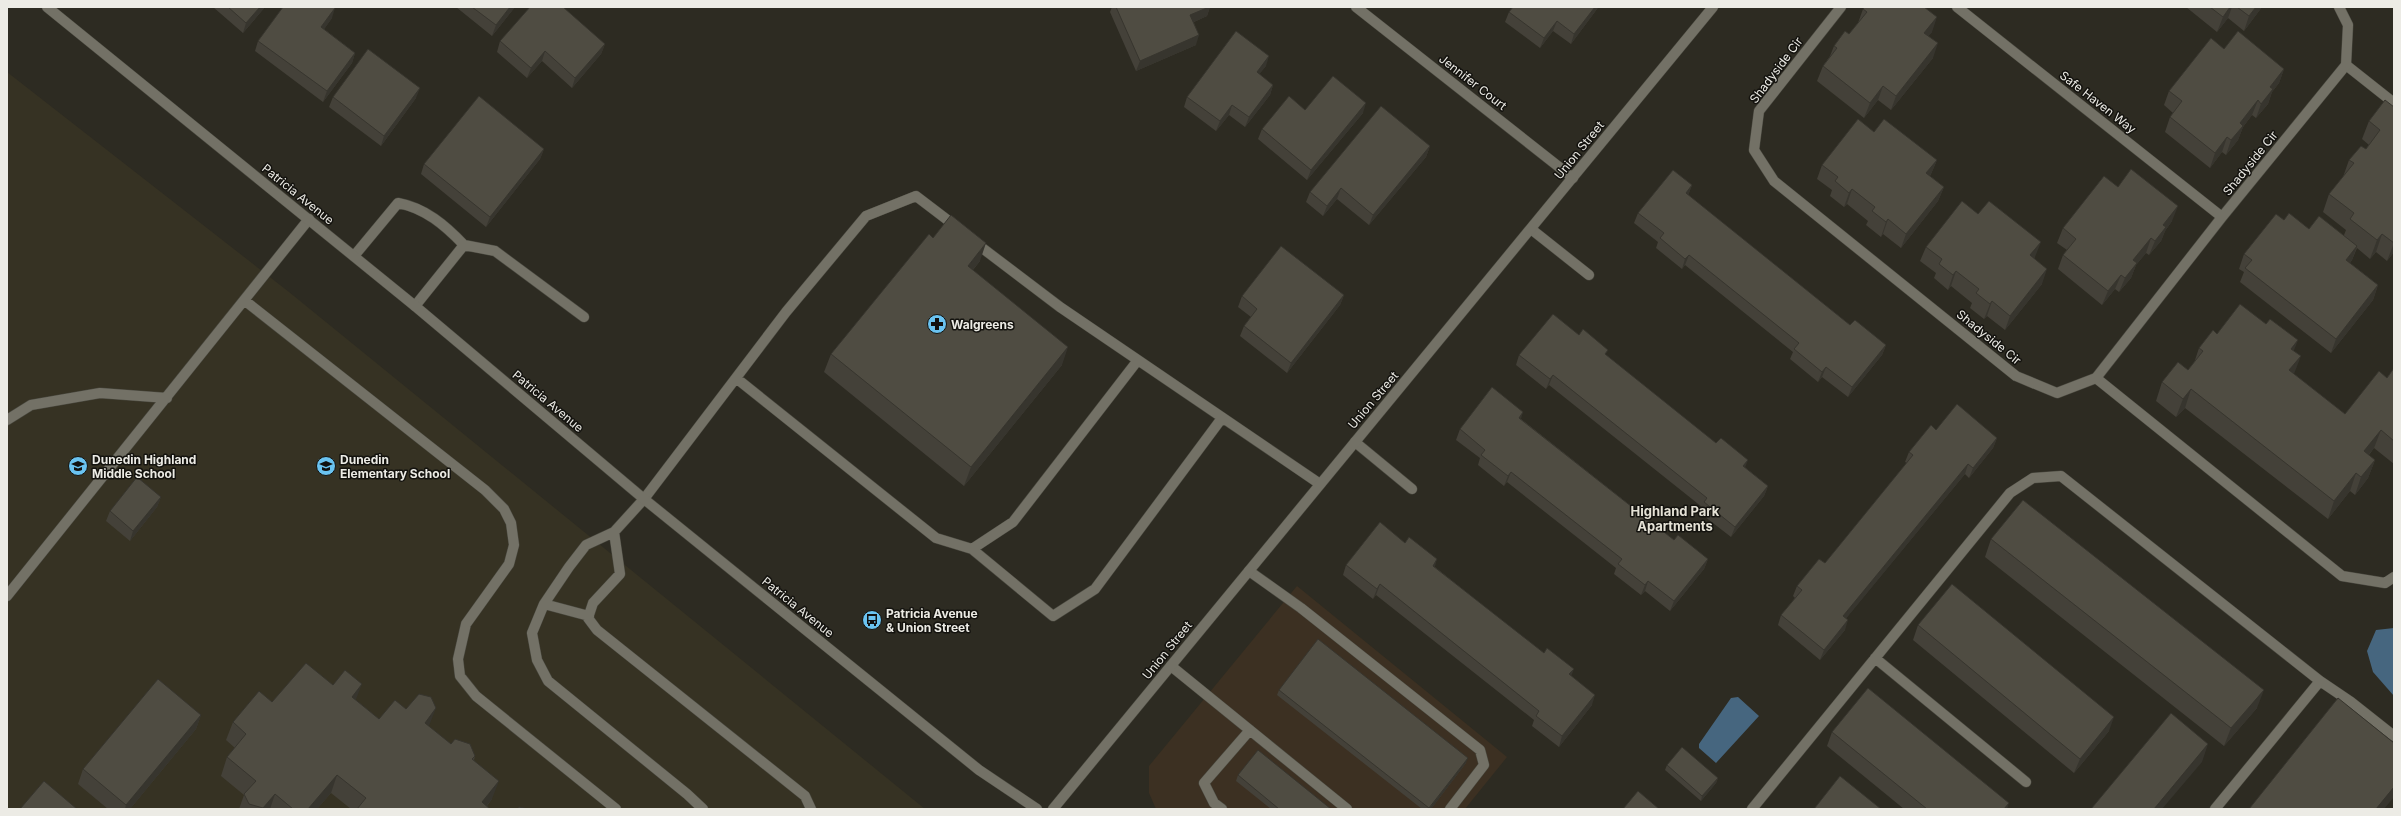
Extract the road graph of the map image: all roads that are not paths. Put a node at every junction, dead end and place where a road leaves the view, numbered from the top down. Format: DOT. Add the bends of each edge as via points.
graph roads {
  1 [pos="47,7"];
  2 [pos="1356,7"];
  3 [pos="1713,7"];
  4 [pos="1841,7"];
  5 [pos="1957,7"];
  6 [pos="2339,7"];
  7 [pos="2346,65"];
  8 [pos="2394,103"];
  9 [pos="1573,178"];
  10 [pos="2222,217"];
  11 [pos="309,219"];
  12 [pos="1531,229"];
  13 [pos="464,245"];
  14 [pos="354,256"];
  15 [pos="1589,275"];
  16 [pos="244,300"];
  17 [pos="415,306"];
  18 [pos="584,317"];
  19 [pos="1138,360"];
  20 [pos="736,378"];
  21 [pos="2096,378"];
  22 [pos="166,398"];
  23 [pos="1222,418"];
  24 [pos="7,420"];
  25 [pos="1355,442"];
  26 [pos="1320,484"];
  27 [pos="1412,489"];
  28 [pos="644,499"];
  29 [pos="614,532"];
  30 [pos="972,549"];
  31 [pos="1249,571"];
  32 [pos="2394,577"];
  33 [pos="7,596"];
  34 [pos="544,604"];
  35 [pos="589,616"];
  36 [pos="1875,658"];
  37 [pos="1171,666"];
  38 [pos="2320,681"];
  39 [pos="1250,730"];
  40 [pos="2394,736"];
  41 [pos="2026,782"];
  42 [pos="616,809"];
  43 [pos="703,809"];
  44 [pos="811,809"];
  45 [pos="1037,809"];
  46 [pos="1054,809"];
  47 [pos="1222,809"];
  48 [pos="1347,809"];
  49 [pos="1450,809"];
  50 [pos="1752,809"];
  51 [pos="2215,809"];
  1 -- 11 [label="street, Patricia Avenue"];
  2 -- 9 [label="street, Jennifer Court"];
  3 -- 9 [label="street, Union Street"];
  4 -- 21 [label="street, Shadyside Cir" via="1759,112 1754,150 1774,181 2016,376 2057,393"];
  5 -- 10 [label="street, Safe Haven Way"];
  6 -- 7 [label="street" via="2348,25"];
  7 -- 8 [label="street"];
  7 -- 10 [label="street, Shadyside Cir"];
  9 -- 12 [label="street, Union Street"];
  10 -- 21 [label="street, Shadyside Cir"];
  11 -- 14 [label="street, Patricia Avenue"];
  11 -- 16 [label="street"];
  12 -- 15 [label="street"];
  12 -- 25 [label="street, Union Street"];
  13 -- 14 [label="street" via="449,230 416,207 398,204"];
  13 -- 17 [label="street"];
  13 -- 18 [label="street" via="495,251"];
  14 -- 17 [label="street, Patricia Avenue"];
  16 -- 22 [label="street"];
  16 -- 42 [label="street" via="486,490 504,509 510,523 514,545 509,564 466,624 458,659 460,676 476,696"];
  17 -- 28 [label="street, Patricia Avenue"];
  19 -- 20 [label="street" via="1060,307 916,196 866,216 786,312"];
  19 -- 23 [label="street"];
  19 -- 30 [label="street" via="1014,522"];
  20 -- 28 [label="street"];
  20 -- 30 [label="street" via="936,538"];
  21 -- 32 [label="street" via="2342,576 2384,582"];
  22 -- 24 [label="street" via="100,393 31,405"];
  22 -- 33 [label="street"];
  23 -- 26 [label="street"];
  23 -- 30 [label="street" via="1095,590 1053,616"];
  25 -- 26 [label="street, Union Street"];
  25 -- 27 [label="street"];
  26 -- 31 [label="street, Union Street"];
  28 -- 29 [label="street"];
  28 -- 45 [label="street, Patricia Avenue" via="979,770"];
  29 -- 34 [label="street" via="586,545"];
  29 -- 35 [label="street" via="620,574 593,603"];
  31 -- 37 [label="street, Union Street"];
  31 -- 49 [label="street" via="1301,608 1480,750 1484,765"];
  34 -- 35 [label="street"];
  34 -- 43 [label="street" via="532,633 537,660 548,681"];
  35 -- 44 [label="street" via="597,630 805,796"];
  36 -- 38 [label="street" via="2010,493 2033,478 2061,476"];
  36 -- 41 [label="street"];
  36 -- 50 [label="street"];
  37 -- 39 [label="street"];
  37 -- 46 [label="street, Union Street"];
  38 -- 40 [label="street"];
  38 -- 51 [label="street"];
  39 -- 47 [label="street" via="1204,783 1214,803"];
  39 -- 48 [label="street"];
}
